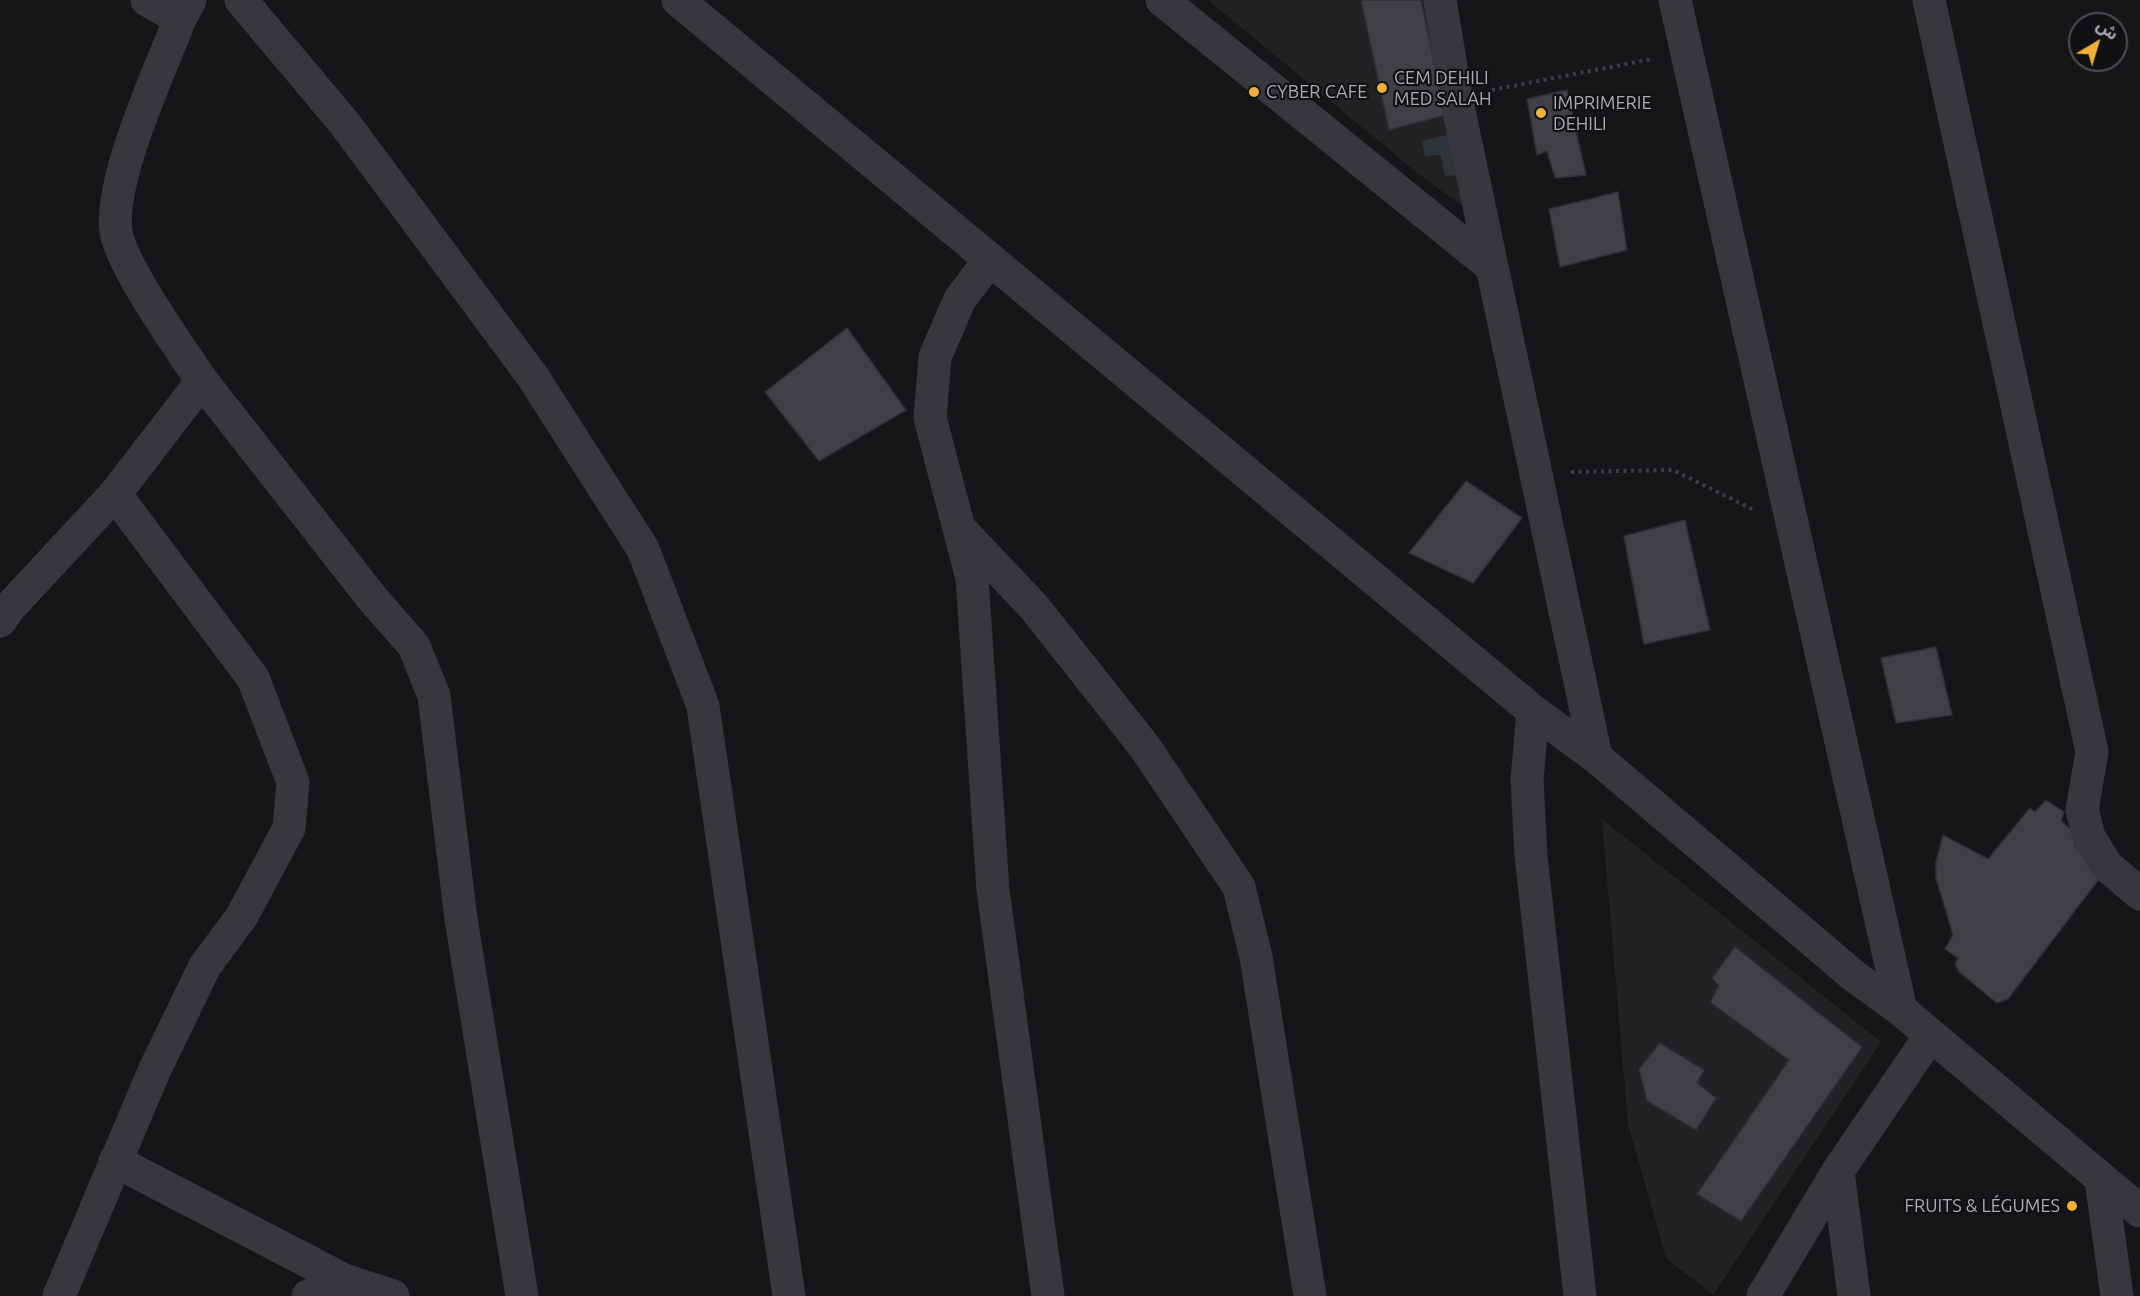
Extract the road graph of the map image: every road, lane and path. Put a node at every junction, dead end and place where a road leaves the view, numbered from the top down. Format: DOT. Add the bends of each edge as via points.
graph roads {
  1 [pos="147,0"];
  2 [pos="241,0"];
  3 [pos="678,0"];
  4 [pos="1162,0"];
  5 [pos="1440,0"];
  6 [pos="1675,0"];
  7 [pos="1929,0"];
  8 [pos="185,9"];
  9 [pos="1687,52"];
  10 [pos="1456,97"];
  11 [pos="990,260"];
  12 [pos="1492,267"];
  13 [pos="202,381"];
  14 [pos="1536,472"];
  15 [pos="115,494"];
  16 [pos="958,527"];
  17 [pos="1794,529"];
  18 [pos="3,611"];
  19 [pos="1533,711"];
  20 [pos="1596,757"];
  21 [pos="2140,894"];
  22 [pos="1901,1010"];
  23 [pos="1930,1036"];
  24 [pos="115,1161"];
  25 [pos="1838,1171"];
  26 [pos="2101,1180"];
  27 [pos="2140,1211"];
  28 [pos="344,1280"];
  29 [pos="59,1296"];
  30 [pos="308,1296"];
  31 [pos="393,1296"];
  32 [pos="522,1296"];
  33 [pos="789,1296"];
  34 [pos="1048,1296"];
  35 [pos="1310,1296"];
  36 [pos="1580,1296"];
  37 [pos="1763,1296"];
  38 [pos="1854,1296"];
  39 [pos="2116,1296"];
  1 -- 8 [label="street"];
  2 -- 33 [label="street" via="345,124 526,368 643,549 703,706"];
  3 -- 11 [label="street"];
  4 -- 12 [label="street"];
  5 -- 10 [label="street"];
  6 -- 9 [label="street"];
  7 -- 21 [label="street" via="2092,752 2082,810 2089,837 2107,866"];
  8 -- 13 [label="street" via="128,156 116,209 116,233 129,265"];
  9 -- 10 [label="path"];
  9 -- 17 [label="street"];
  10 -- 12 [label="street"];
  11 -- 16 [label="street" via="960,299 935,357 930,418"];
  11 -- 19 [label="street"];
  12 -- 14 [label="street"];
  13 -- 15 [label="street"];
  13 -- 32 [label="street" via="414,646 434,696 461,919"];
  14 -- 17 [label="path" via="1673,470"];
  14 -- 20 [label="street"];
  15 -- 18 [label="street"];
  15 -- 24 [label="street" via="252,678 293,782 290,828 242,916 205,966"];
  16 -- 34 [label="street" via="972,578 993,890"];
  16 -- 35 [label="street" via="1034,607 1144,746 1239,887 1256,957"];
  17 -- 22 [label="street"];
  19 -- 20 [label="street"];
  19 -- 36 [label="street" via="1527,780 1531,856"];
  20 -- 22 [label="street" via="1854,976"];
  22 -- 23 [label="street"];
  23 -- 25 [label="street"];
  23 -- 26 [label="street"];
  24 -- 28 [label="street"];
  24 -- 29 [label="street"];
  25 -- 37 [label="street"];
  25 -- 38 [label="street"];
  26 -- 27 [label="street"];
  26 -- 39 [label="street"];
  28 -- 30 [label="street"];
  28 -- 31 [label="street"];
}
